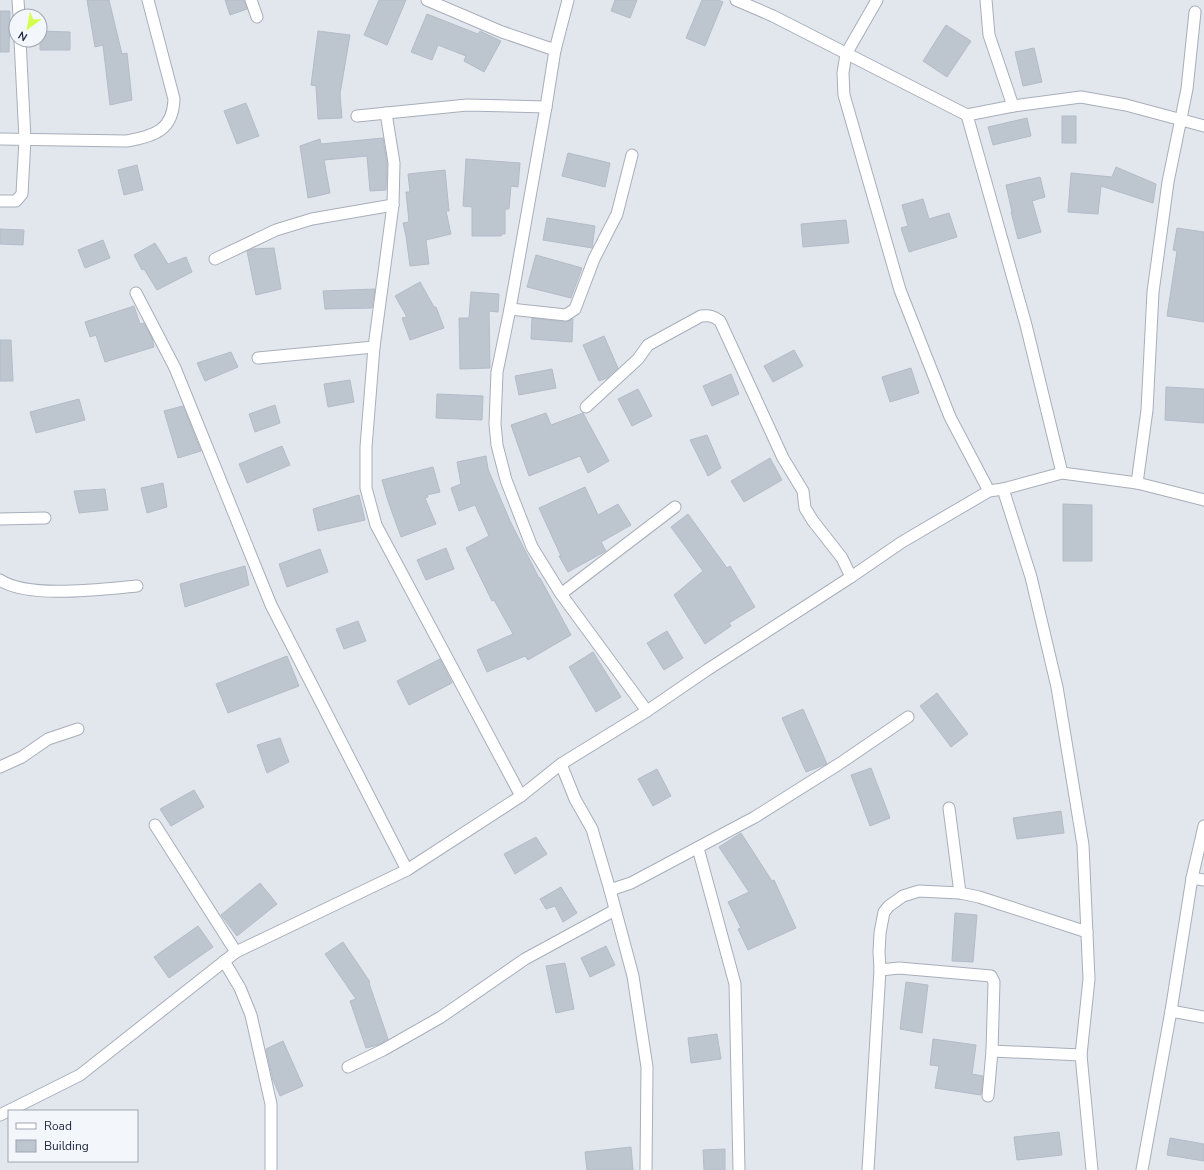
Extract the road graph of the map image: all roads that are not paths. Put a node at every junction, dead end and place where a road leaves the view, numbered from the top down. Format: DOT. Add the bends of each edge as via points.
graph roads {
  1 [pos="148,0"];
  2 [pos="251,0"];
  3 [pos="427,0"];
  4 [pos="568,0"];
  5 [pos="736,0"];
  6 [pos="877,0"];
  7 [pos="986,0"];
  8 [pos="1195,12"];
  9 [pos="257,17"];
  10 [pos="20,48"];
  11 [pos="555,50"];
  12 [pos="846,54"];
  13 [pos="1013,106"];
  14 [pos="546,107"];
  15 [pos="386,113"];
  16 [pos="967,115"];
  17 [pos="357,116"];
  18 [pos="1181,119"];
  19 [pos="1204,126"];
  20 [pos="0,139"];
  21 [pos="25,139"];
  22 [pos="632,155"];
  23 [pos="0,201"];
  24 [pos="393,205"];
  25 [pos="215,259"];
  26 [pos="136,293"];
  27 [pos="510,309"];
  28 [pos="374,347"];
  29 [pos="258,358"];
  30 [pos="586,407"];
  31 [pos="1062,473"];
  32 [pos="1137,482"];
  33 [pos="1003,489"];
  34 [pos="989,491"];
  35 [pos="1204,500"];
  36 [pos="676,506"];
  37 [pos="45,518"];
  38 [pos="0,519"];
  39 [pos="851,577"];
  40 [pos="0,580"];
  41 [pos="137,586"];
  42 [pos="561,594"];
  43 [pos="647,711"];
  44 [pos="908,717"];
  45 [pos="78,729"];
  46 [pos="561,764"];
  47 [pos="0,767"];
  48 [pos="521,796"];
  49 [pos="949,808"];
  50 [pos="155,825"];
  51 [pos="1204,826"];
  52 [pos="698,848"];
  53 [pos="407,870"];
  54 [pos="1192,878"];
  55 [pos="1204,880"];
  56 [pos="610,890"];
  57 [pos="960,893"];
  58 [pos="615,910"];
  59 [pos="1087,932"];
  60 [pos="236,952"];
  61 [pos="224,961"];
  62 [pos="880,970"];
  63 [pos="1171,1011"];
  64 [pos="1204,1017"];
  65 [pos="992,1051"];
  66 [pos="1081,1055"];
  67 [pos="348,1067"];
  68 [pos="988,1096"];
  69 [pos="10,1110"];
  70 [pos="271,1170"];
  71 [pos="646,1170"];
  72 [pos="739,1170"];
  73 [pos="868,1170"];
  74 [pos="1092,1170"];
  75 [pos="1142,1170"];
  1 -- 21 [label="street" via="174,99 173,111 167,125 146,138 127,141"];
  2 -- 9 [label="street"];
  3 -- 11 [label="street" via="502,32"];
  4 -- 11 [label="street"];
  5 -- 12 [label="street"];
  6 -- 12 [label="street"];
  7 -- 13 [label="street" via="989,36"];
  8 -- 18 [label="street" via="1187,89"];
  10 -- 21 [label="street"];
  11 -- 14 [label="street"];
  12 -- 16 [label="street"];
  12 -- 34 [label="street" via="843,73 844,95 900,290 950,417"];
  13 -- 16 [label="street"];
  13 -- 18 [label="street" via="1081,97"];
  14 -- 15 [label="street" via="467,105"];
  14 -- 27 [label="street"];
  15 -- 17 [label="street"];
  15 -- 24 [label="street" via="394,163"];
  16 -- 31 [label="street" via="1026,326"];
  18 -- 19 [label="street"];
  18 -- 32 [label="street" via="1168,182 1153,292 1147,410"];
  20 -- 21 [label="street"];
  21 -- 23 [label="street" via="22,194 16,201"];
  22 -- 27 [label="street" via="617,214 594,259 575,309 566,315"];
  24 -- 25 [label="street" via="312,219 276,230"];
  24 -- 28 [label="street"];
  26 -- 53 [label="street" via="175,368 271,605"];
  27 -- 42 [label="street" via="497,372 497,445 506,480 532,546"];
  28 -- 29 [label="street"];
  28 -- 48 [label="street" via="366,447 366,488 376,525"];
  30 -- 39 [label="street" via="638,359 648,345 701,316 714,316 720,321 783,458 803,490 805,508 842,558"];
  31 -- 32 [label="street"];
  31 -- 33 [label="street"];
  32 -- 35 [label="street"];
  33 -- 34 [label="street"];
  33 -- 59 [label="street" via="1031,577 1057,687 1083,845"];
  34 -- 39 [label="street" via="902,542"];
  36 -- 42 [label="street"];
  37 -- 38 [label="street"];
  39 -- 43 [label="street"];
  40 -- 41 [label="street" via="12,586 30,589 78,591"];
  42 -- 43 [label="street"];
  43 -- 46 [label="street"];
  44 -- 52 [label="street" via="755,817"];
  45 -- 47 [label="street" via="48,740 22,757"];
  46 -- 48 [label="street"];
  46 -- 56 [label="street" via="575,799 592,828"];
  48 -- 53 [label="street"];
  49 -- 57 [label="street"];
  50 -- 60 [label="street"];
  51 -- 54 [label="street"];
  52 -- 56 [label="street" via="631,883"];
  52 -- 72 [label="street" via="735,984"];
  53 -- 60 [label="street"];
  54 -- 55 [label="street"];
  54 -- 63 [label="street"];
  56 -- 58 [label="street"];
  57 -- 59 [label="street"];
  57 -- 62 [label="street" via="919,891 903,896 889,906 881,920"];
  58 -- 67 [label="street" via="525,959 441,1017"];
  58 -- 71 [label="street" via="633,976 647,1067"];
  59 -- 66 [label="street" via="1089,979"];
  60 -- 61 [label="street"];
  61 -- 69 [label="street" via="80,1075"];
  61 -- 70 [label="street" via="240,988 253,1022 271,1104"];
  62 -- 65 [label="street" via="898,968 991,976 994,982"];
  62 -- 73 [label="street"];
  63 -- 64 [label="street"];
  63 -- 75 [label="street"];
  65 -- 66 [label="street"];
  65 -- 68 [label="street"];
  66 -- 74 [label="street"];
}
